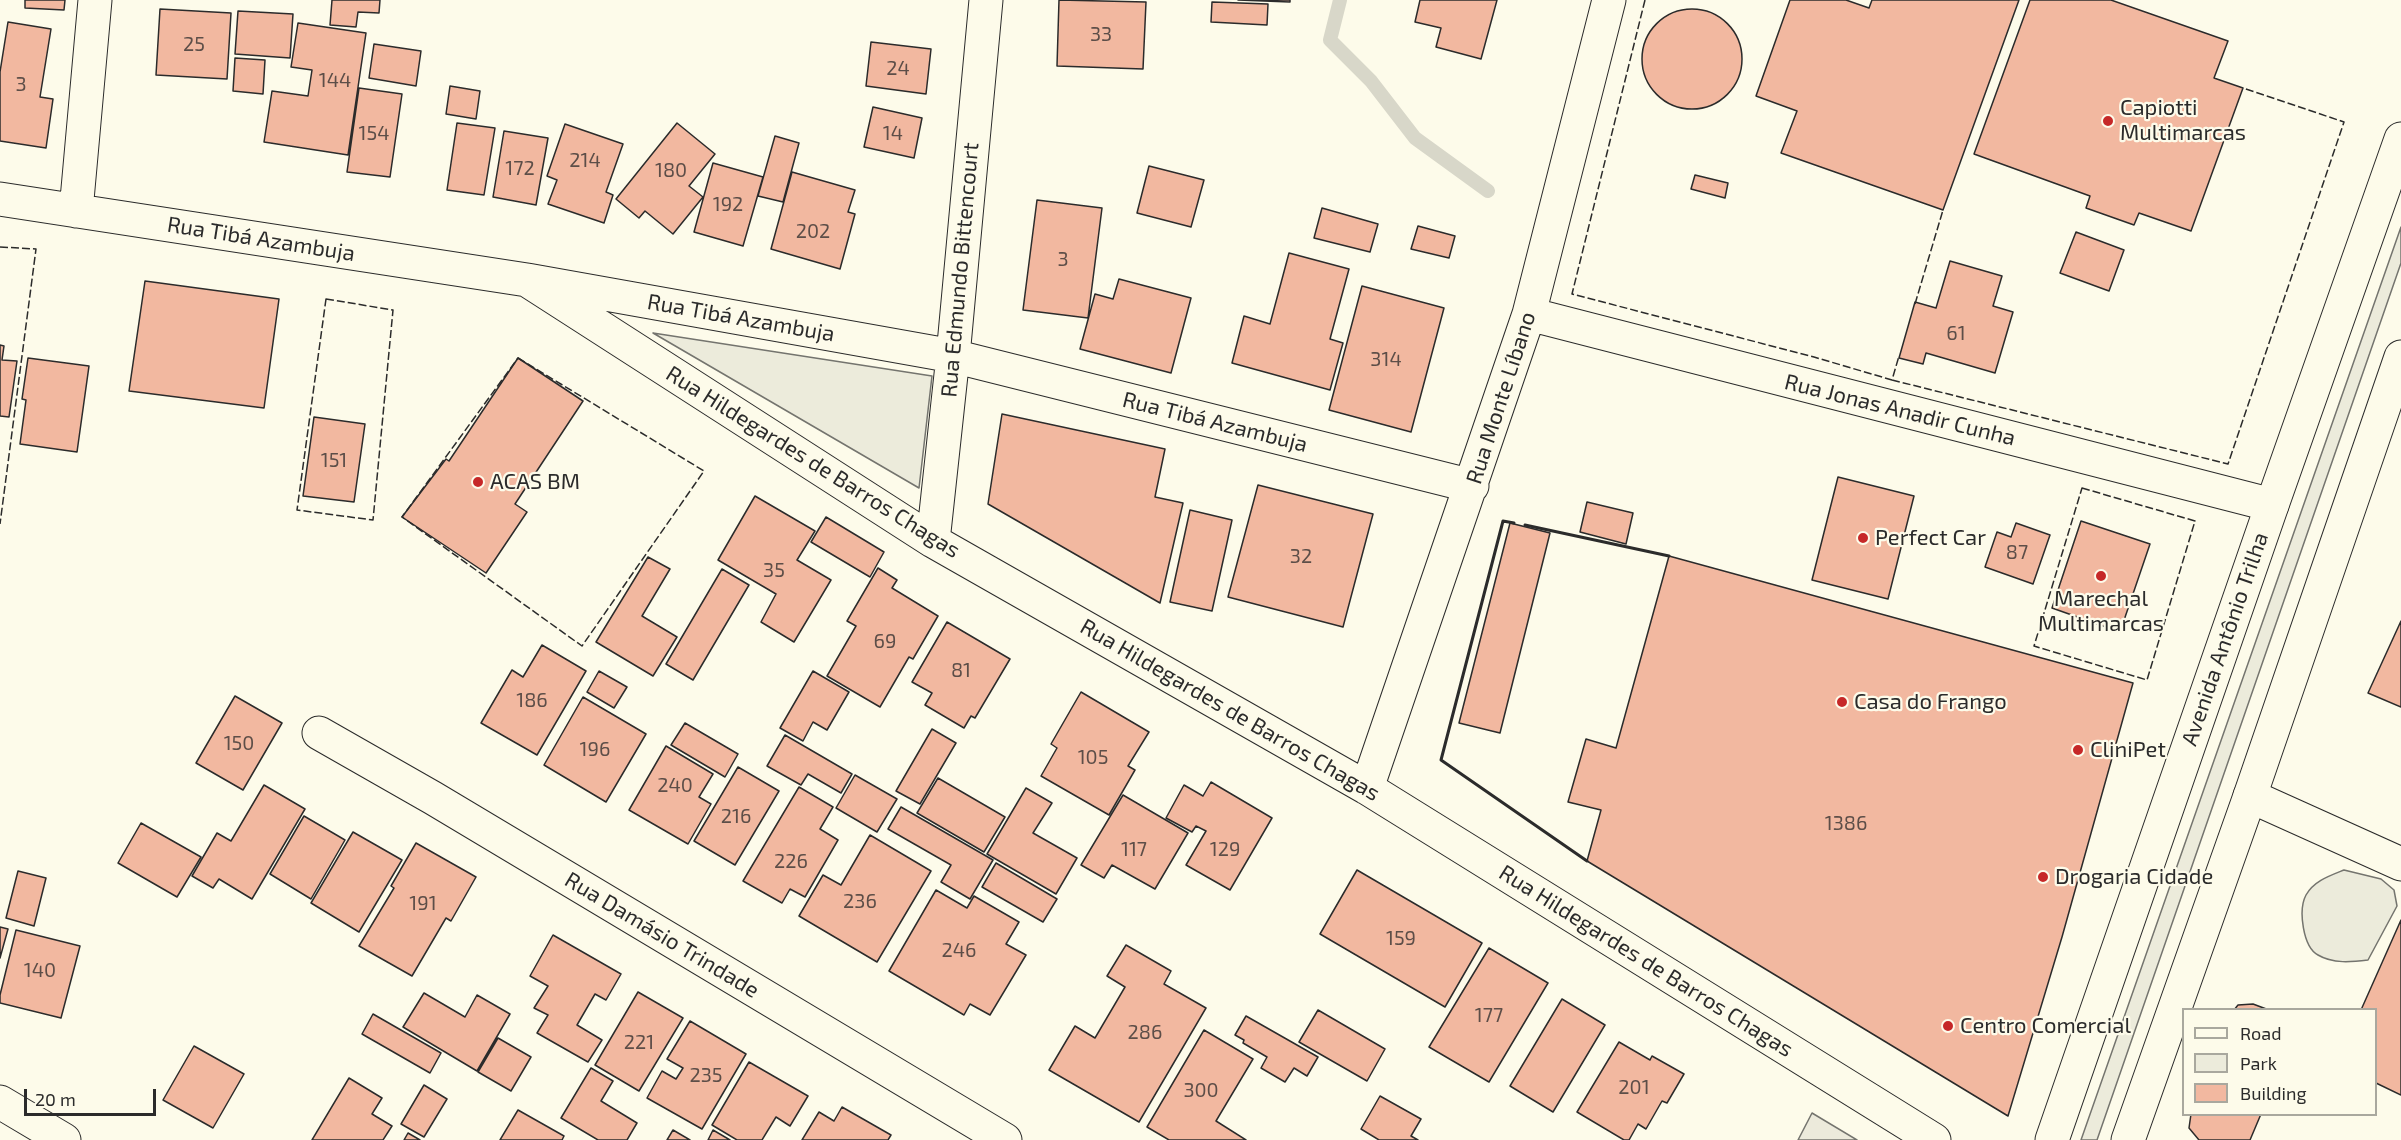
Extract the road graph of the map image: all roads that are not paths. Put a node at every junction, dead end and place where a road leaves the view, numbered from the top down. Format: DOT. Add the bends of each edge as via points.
graph roads {
  1 [pos="95,0"];
  2 [pos="986,0"];
  3 [pos="1609,0"];
  4 [pos="2401,139"];
  5 [pos="0,199"];
  6 [pos="76,211"];
  7 [pos="527,280"];
  8 [pos="1529,314"];
  9 [pos="953,356"];
  10 [pos="2401,357"];
  11 [pos="1472,486"];
  12 [pos="2272,505"];
  13 [pos="933,541"];
  14 [pos="319,733"];
  15 [pos="1367,788"];
  16 [pos="2250,796"];
  17 [pos="2401,864"];
  18 [pos="0,1102"];
  19 [pos="64,1140"];
  20 [pos="1005,1140"];
  21 [pos="1934,1140"];
  22 [pos="2052,1140"];
  23 [pos="2128,1140"];
  1 -- 6 [label="street"];
  2 -- 9 [label="street, Rua Edmundo Bittencourt"];
  3 -- 8 [label="street, Rua Monte Líbano"];
  4 -- 12 [label="street, Avenida Antônio Trilha"];
  5 -- 6 [label="street, Rua Tibá Azambuja"];
  6 -- 7 [label="street, Rua Tibá Azambuja"];
  7 -- 9 [label="street, Rua Tibá Azambuja"];
  7 -- 13 [label="street, Rua Hildegardes de Barros Chagas"];
  8 -- 11 [label="street, Rua Monte Líbano"];
  8 -- 12 [label="street, Rua Jonas Anadir Cunha"];
  9 -- 11 [label="street, Rua Tibá Azambuja"];
  9 -- 13 [label="street, Rua Edmundo Bittencourt"];
  10 -- 16 [label="street"];
  11 -- 15 [label="street, Rua Monte Líbano"];
  12 -- 22 [label="street, Avenida Antônio Trilha"];
  13 -- 15 [label="street, Rua Hildegardes de Barros Chagas"];
  14 -- 20 [label="street, Rua Damásio Trindade"];
  15 -- 21 [label="street, Rua Hildegardes de Barros Chagas"];
  16 -- 17 [label="street"];
  16 -- 23 [label="street"];
  18 -- 19 [label="street"];
}
